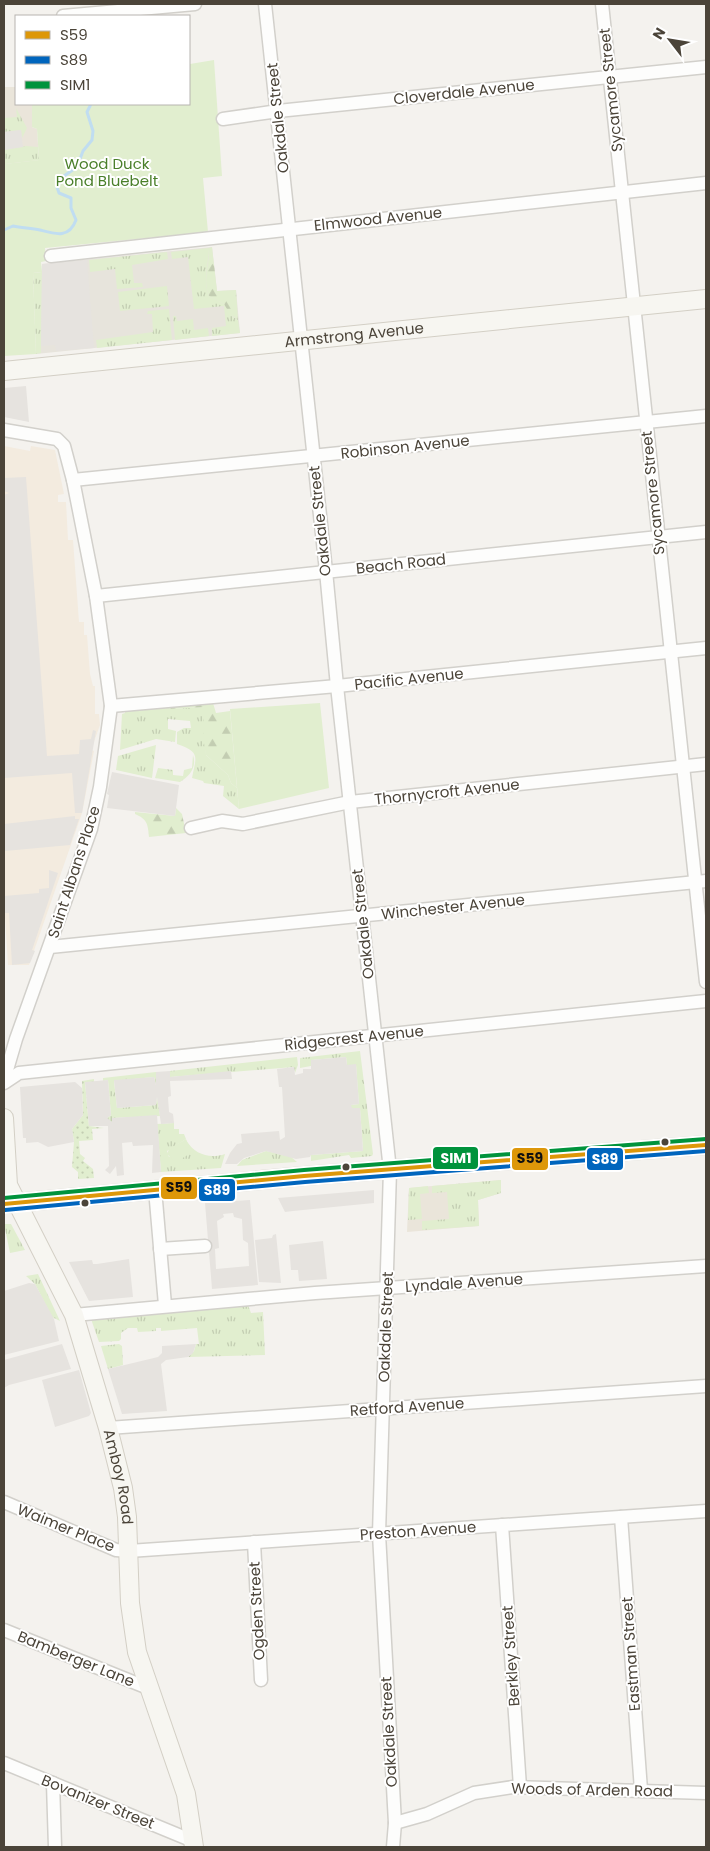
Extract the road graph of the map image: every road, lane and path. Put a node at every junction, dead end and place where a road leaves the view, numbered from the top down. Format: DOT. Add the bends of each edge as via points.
graph roads {
  1 [pos="195,4"];
  2 [pos="265,4"];
  3 [pos="602,4"];
  4 [pos="74,15"];
  5 [pos="706,66"];
  6 [pos="609,77"];
  7 [pos="278,111"];
  8 [pos="223,119"];
  9 [pos="706,183"];
  10 [pos="621,192"];
  11 [pos="290,228"];
  12 [pos="51,256"];
  13 [pos="706,299"];
  14 [pos="633,307"];
  15 [pos="301,342"];
  16 [pos="4,371"];
  17 [pos="706,416"];
  18 [pos="646,422"];
  19 [pos="4,430"];
  20 [pos="313,457"];
  21 [pos="73,480"];
  22 [pos="706,532"];
  23 [pos="657,537"];
  24 [pos="326,571"];
  25 [pos="96,596"];
  26 [pos="706,648"];
  27 [pos="670,652"];
  28 [pos="337,686"];
  29 [pos="111,706"];
  30 [pos="706,764"];
  31 [pos="683,767"];
  32 [pos="350,802"];
  33 [pos="191,828"];
  34 [pos="701,881"];
  35 [pos="362,917"];
  36 [pos="50,947"];
  37 [pos="706,982"];
  38 [pos="706,1002"];
  39 [pos="375,1036"];
  40 [pos="4,1081"];
  41 [pos="4,1118"];
  42 [pos="706,1145"];
  43 [pos="390,1170"];
  44 [pos="156,1189"];
  45 [pos="10,1203"];
  46 [pos="205,1246"];
  47 [pos="160,1249"];
  48 [pos="706,1266"];
  49 [pos="388,1288"];
  50 [pos="165,1306"];
  51 [pos="74,1315"];
  52 [pos="706,1386"];
  53 [pos="384,1408"];
  54 [pos="108,1428"];
  55 [pos="4,1502"];
  56 [pos="706,1511"];
  57 [pos="621,1517"];
  58 [pos="502,1525"];
  59 [pos="379,1534"];
  60 [pos="254,1542"];
  61 [pos="129,1551"];
  62 [pos="4,1630"];
  63 [pos="261,1680"];
  64 [pos="148,1688"];
  65 [pos="4,1763"];
  66 [pos="53,1783"];
  67 [pos="520,1786"];
  68 [pos="641,1790"];
  69 [pos="706,1793"];
  70 [pos="395,1822"];
  71 [pos="194,1844"];
  72 [pos="56,1847"];
  73 [pos="393,1847"];
  1 -- 4 [label="street"];
  2 -- 7 [label="street, Oakdale Street"];
  3 -- 6 [label="street, Sycamore Street"];
  5 -- 6 [label="street, Cloverdale Avenue"];
  6 -- 7 [label="street, Cloverdale Avenue"];
  6 -- 10 [label="street, Sycamore Street"];
  7 -- 8 [label="street, Cloverdale Avenue"];
  7 -- 11 [label="street, Oakdale Street"];
  9 -- 10 [label="street, Elmwood Avenue"];
  10 -- 11 [label="street, Elmwood Avenue"];
  10 -- 14 [label="street, Sycamore Street"];
  11 -- 12 [label="street, Elmwood Avenue"];
  11 -- 15 [label="street, Oakdale Street"];
  13 -- 14 [label="main road, Armstrong Avenue"];
  14 -- 15 [label="main road, Armstrong Avenue"];
  14 -- 18 [label="street, Sycamore Street"];
  15 -- 16 [label="main road, Armstrong Avenue"];
  15 -- 20 [label="street, Oakdale Street"];
  17 -- 18 [label="street, Robinson Avenue"];
  18 -- 20 [label="street, Robinson Avenue"];
  18 -- 23 [label="street, Sycamore Street"];
  19 -- 21 [label="street, Saint Albans Place" via="57,439 61,442"];
  20 -- 21 [label="street, Robinson Avenue"];
  20 -- 24 [label="street, Oakdale Street"];
  21 -- 25 [label="street, Saint Albans Place"];
  22 -- 23 [label="street, Beach Road"];
  23 -- 24 [label="street, Beach Road"];
  23 -- 27 [label="street, Sycamore Street"];
  24 -- 25 [label="street, Beach Road"];
  24 -- 28 [label="street, Oakdale Street"];
  25 -- 29 [label="street, Saint Albans Place"];
  26 -- 27 [label="street, Pacific Avenue"];
  27 -- 28 [label="street, Pacific Avenue"];
  27 -- 31 [label="street, Sycamore Street"];
  28 -- 29 [label="street, Pacific Avenue"];
  28 -- 32 [label="street, Oakdale Street"];
  29 -- 36 [label="street, Saint Albans Place" via="102,779 91,829"];
  30 -- 31 [label="street, Thornycroft Avenue"];
  31 -- 32 [label="street, Thornycroft Avenue"];
  31 -- 34 [label="street, Sycamore Street"];
  32 -- 33 [label="street, Thornycroft Avenue" via="243,824 222,821"];
  32 -- 35 [label="street, Oakdale Street"];
  34 -- 35 [label="street, Winchester Avenue"];
  34 -- 37 [label="street, Sycamore Street"];
  35 -- 36 [label="street, Winchester Avenue"];
  35 -- 39 [label="street, Oakdale Street"];
  36 -- 40 [label="street, Saint Albans Place"];
  38 -- 39 [label="street, Ridgecrest Avenue"];
  39 -- 40 [label="street, Ridgecrest Avenue" via="19,1073"];
  39 -- 43 [label="street, Oakdale Street"];
  41 -- 45 [label="main road, Amboy Road"];
  42 -- 43 [label="main road"];
  43 -- 44 [label="main road"];
  43 -- 49 [label="street, Oakdale Street"];
  44 -- 45 [label="main road"];
  44 -- 47 [label="street"];
  45 -- 51 [label="main road, Amboy Road"];
  46 -- 47 [label="street"];
  47 -- 50 [label="street"];
  48 -- 49 [label="street, Lyndale Avenue"];
  49 -- 50 [label="street, Lyndale Avenue"];
  49 -- 53 [label="street, Oakdale Street"];
  50 -- 51 [label="street, Lyndale Avenue"];
  51 -- 54 [label="main road, Amboy Road"];
  52 -- 53 [label="street, Retford Avenue"];
  53 -- 54 [label="street, Retford Avenue"];
  53 -- 59 [label="street, Oakdale Street"];
  54 -- 61 [label="main road, Amboy Road" via="123,1488"];
  55 -- 61 [label="street, Waimer Place" via="116,1550"];
  56 -- 57 [label="street, Preston Avenue"];
  57 -- 58 [label="street, Preston Avenue"];
  57 -- 68 [label="street, Eastman Street"];
  58 -- 59 [label="street, Preston Avenue"];
  58 -- 67 [label="street, Berkley Street"];
  59 -- 60 [label="street, Preston Avenue"];
  59 -- 70 [label="street, Oakdale Street"];
  60 -- 61 [label="street, Preston Avenue"];
  60 -- 63 [label="street, Ogden Street"];
  61 -- 64 [label="main road, Amboy Road" via="133,1627"];
  62 -- 64 [label="street, Bamberger Lane"];
  64 -- 71 [label="main road, Amboy Road" via="186,1794"];
  65 -- 66 [label="street, Bovanizer Street"];
  66 -- 71 [label="street, Bovanizer Street"];
  66 -- 72 [label="street"];
  67 -- 68 [label="street, Woods of Arden Road"];
  67 -- 70 [label="street, Woods of Arden Road" via="474,1793 427,1814"];
  68 -- 69 [label="street, Woods of Arden Road"];
  70 -- 73 [label="street, Oakdale Street"];
}
